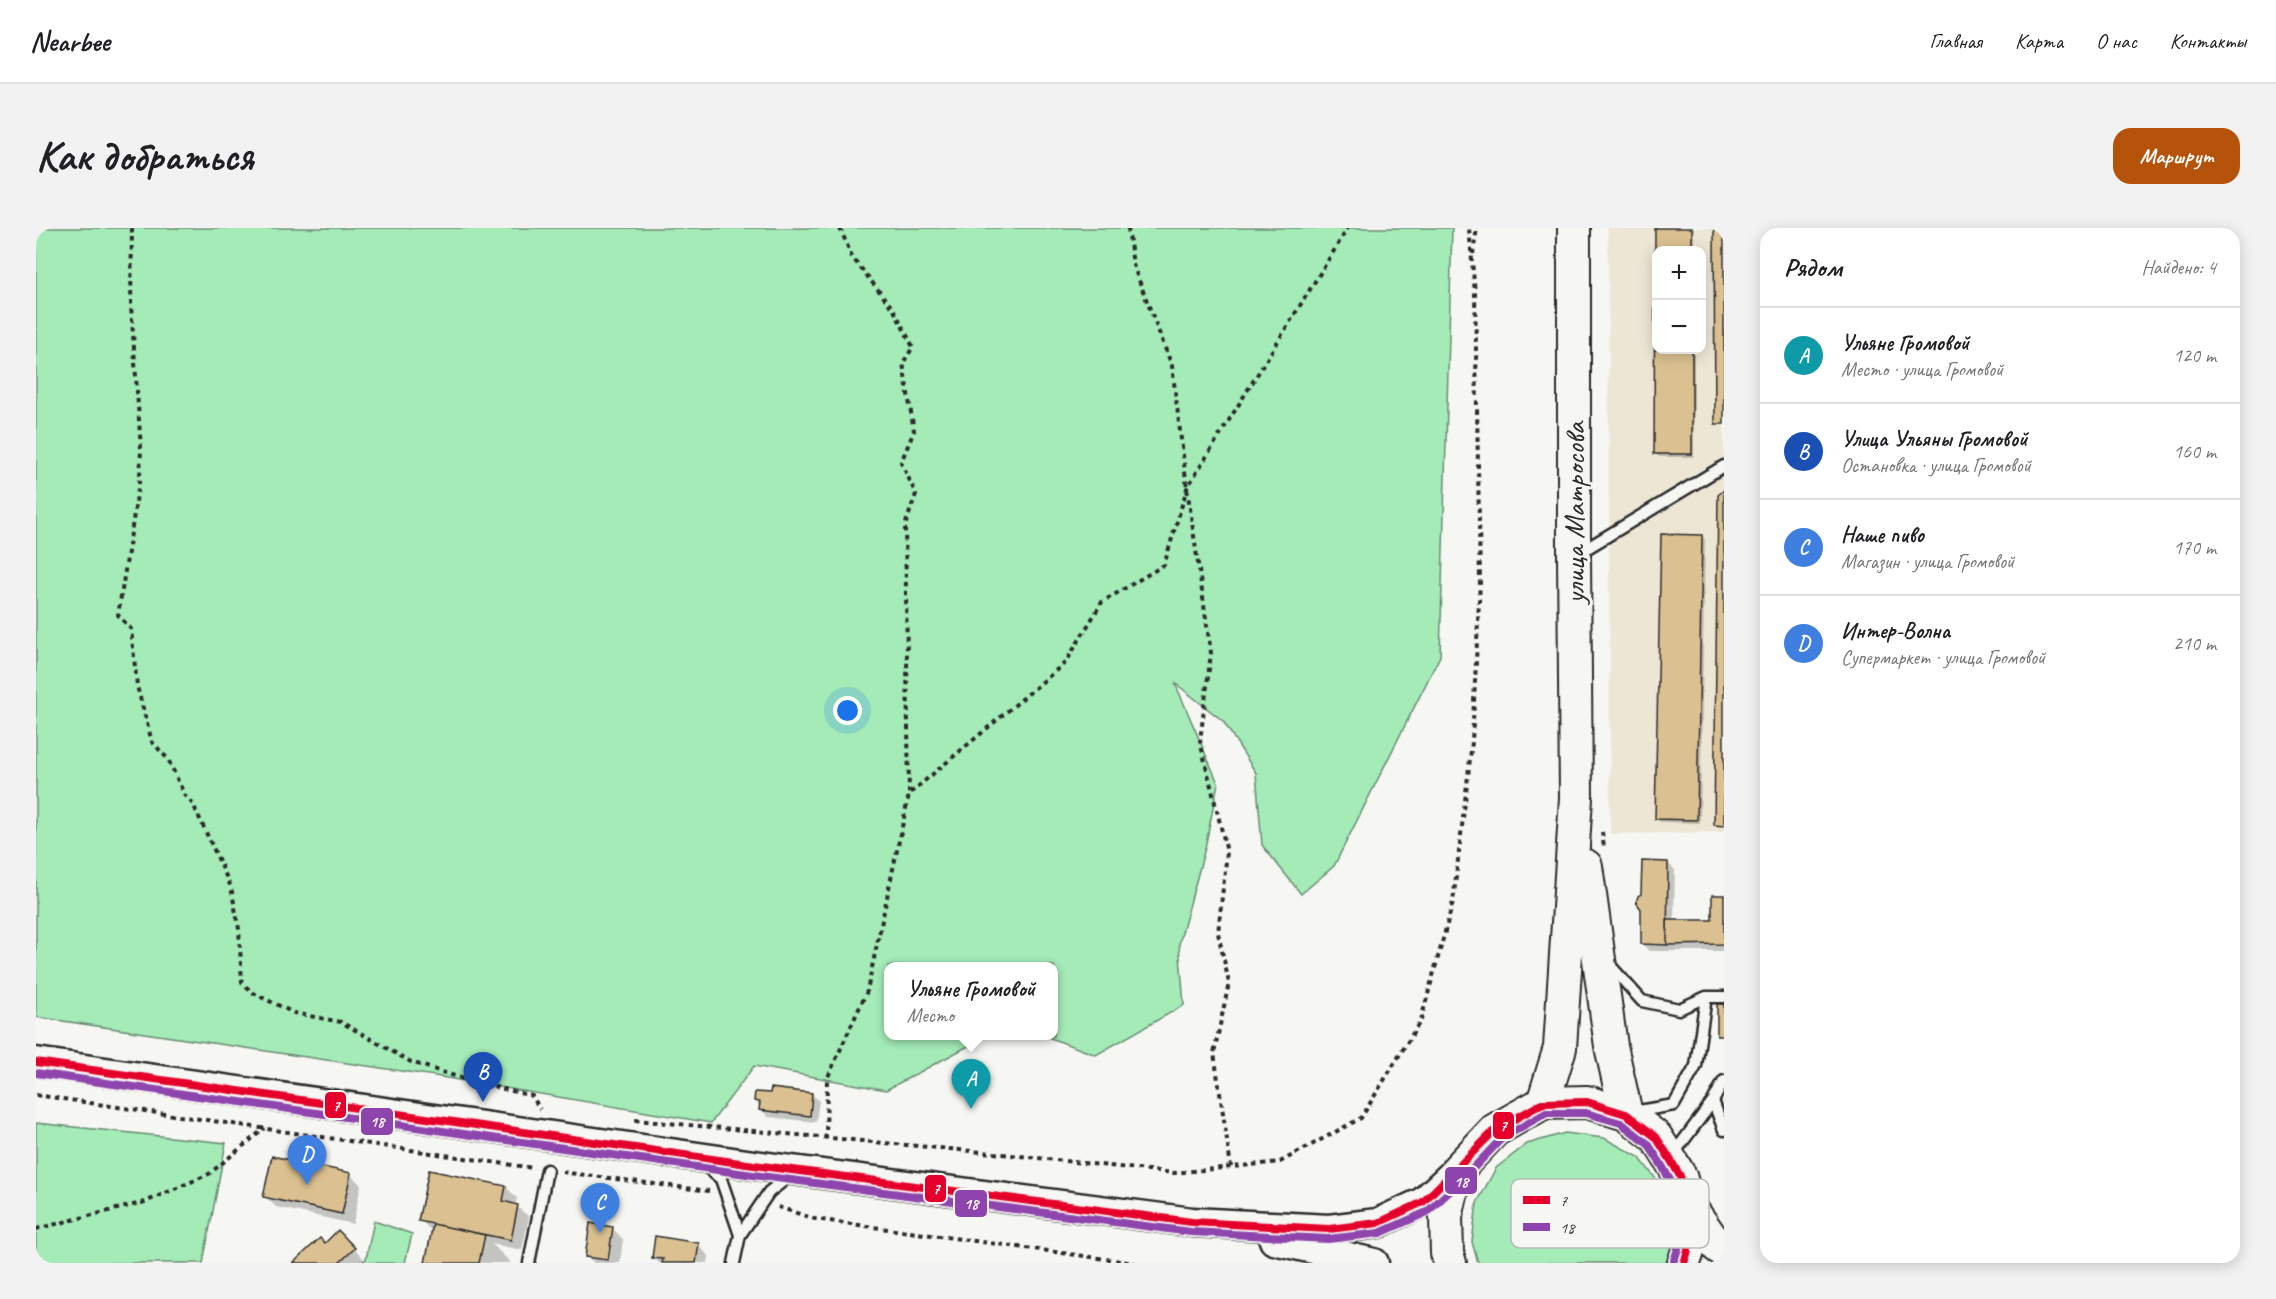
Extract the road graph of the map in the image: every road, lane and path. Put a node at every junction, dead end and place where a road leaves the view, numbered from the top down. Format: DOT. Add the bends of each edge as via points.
graph roads {
  1 [pos="132,228"];
  2 [pos="840,228"];
  3 [pos="1128,228"];
  4 [pos="1348,228"];
  5 [pos="1469,228"];
  6 [pos="1477,228"];
  7 [pos="1574,228"];
  8 [pos="1472,261"];
  9 [pos="1724,466"];
  10 [pos="1187,488"];
  11 [pos="1574,556"];
  12 [pos="909,794"];
  13 [pos="1576,798"];
  14 [pos="1601,828"];
  15 [pos="1605,851"];
  16 [pos="1597,951"];
  17 [pos="1706,997"];
  18 [pos="1724,997"];
  19 [pos="36,1062"];
  20 [pos="1724,1081"];
  21 [pos="36,1095"];
  22 [pos="1713,1101"];
  23 [pos="1543,1103"];
  24 [pos="540,1110"];
  25 [pos="1626,1114"];
  26 [pos="627,1119"];
  27 [pos="265,1128"];
  28 [pos="1724,1130"];
  29 [pos="826,1139"];
  30 [pos="693,1156"];
  31 [pos="1670,1159"];
  32 [pos="1231,1167"];
  33 [pos="547,1170"];
  34 [pos="797,1170"];
  35 [pos="1457,1170"];
  36 [pos="1681,1179"];
  37 [pos="726,1193"];
  38 [pos="762,1201"];
  39 [pos="1192,1222"];
  40 [pos="36,1229"];
  41 [pos="1709,1234"];
  42 [pos="740,1235"];
  43 [pos="1688,1248"];
  44 [pos="1724,1251"];
  45 [pos="529,1263"];
  46 [pos="734,1263"];
  47 [pos="1135,1263"];
  48 [pos="1374,1263"];
  49 [pos="1450,1263"];
  50 [pos="1684,1263"];
  1 -- 24 [label="path" via="130,305 141,449 118,615 131,629 137,686 152,742 168,759 185,796 193,804 231,887 239,929 242,982 251,992 294,1013 341,1022 411,1062 532,1096"];
  2 -- 12 [label="path" via="852,257 894,310 914,347 903,363 914,432 901,462 916,494 904,526"];
  3 -- 10 [label="path" via="1133,265 1172,366"];
  4 -- 10 [label="path"];
  5 -- 8 [label="path"];
  6 -- 8 [label="path"];
  7 -- 11 [label="main road, улица Матросова"];
  8 -- 32 [label="path" via="1480,580 1472,742 1453,902 1421,1020 1361,1118 1280,1162"];
  9 -- 11 [label="lane"];
  10 -- 12 [label="path" via="1164,565 1102,602 1066,662"];
  10 -- 32 [label="path" via="1211,653 1200,741 1227,852 1218,933 1229,983 1214,1053"];
  11 -- 13 [label="main road, улица Матросова"];
  12 -- 29 [label="path" via="867,991 827,1079"];
  13 -- 16 [label="main road, улица Матросова"];
  13 -- 23 [label="main road, улица Матросова" via="1560,1048"];
  14 -- 15 [label="path"];
  16 -- 17 [label="lane" via="1642,1001 1679,1009"];
  16 -- 25 [label="main road, улица Матросова"];
  17 -- 18 [label="lane"];
  17 -- 25 [label="lane" via="1696,1066 1674,1105"];
  19 -- 30 [label="main road"];
  20 -- 22 [label="lane"];
  21 -- 27 [label="path"];
  22 -- 28 [label="lane"];
  22 -- 31 [label="lane"];
  23 -- 25 [label="main road" via="1587,1102"];
  23 -- 35 [label="main road" via="1494,1130"];
  25 -- 31 [label="main road" via="1656,1137"];
  26 -- 29 [label="path"];
  27 -- 33 [label="path"];
  27 -- 40 [label="path" via="209,1174 146,1202"];
  29 -- 32 [label="path" via="1174,1173"];
  30 -- 34 [label="main road"];
  30 -- 37 [label="lane" via="721,1179"];
  31 -- 36 [label="main road"];
  33 -- 37 [label="path"];
  33 -- 45 [label="lane"];
  34 -- 38 [label="lane"];
  34 -- 39 [label="main road"];
  35 -- 39 [label="main road" via="1423,1202 1378,1222 1329,1229"];
  35 -- 49 [label="main road" via="1446,1217"];
  37 -- 42 [label="lane"];
  38 -- 42 [label="lane"];
  38 -- 47 [label="path" via="815,1219"];
  39 -- 48 [label="main road"];
  41 -- 44 [label="main road"];
  42 -- 46 [label="lane"];
  43 -- 50 [label="main road"];
}
